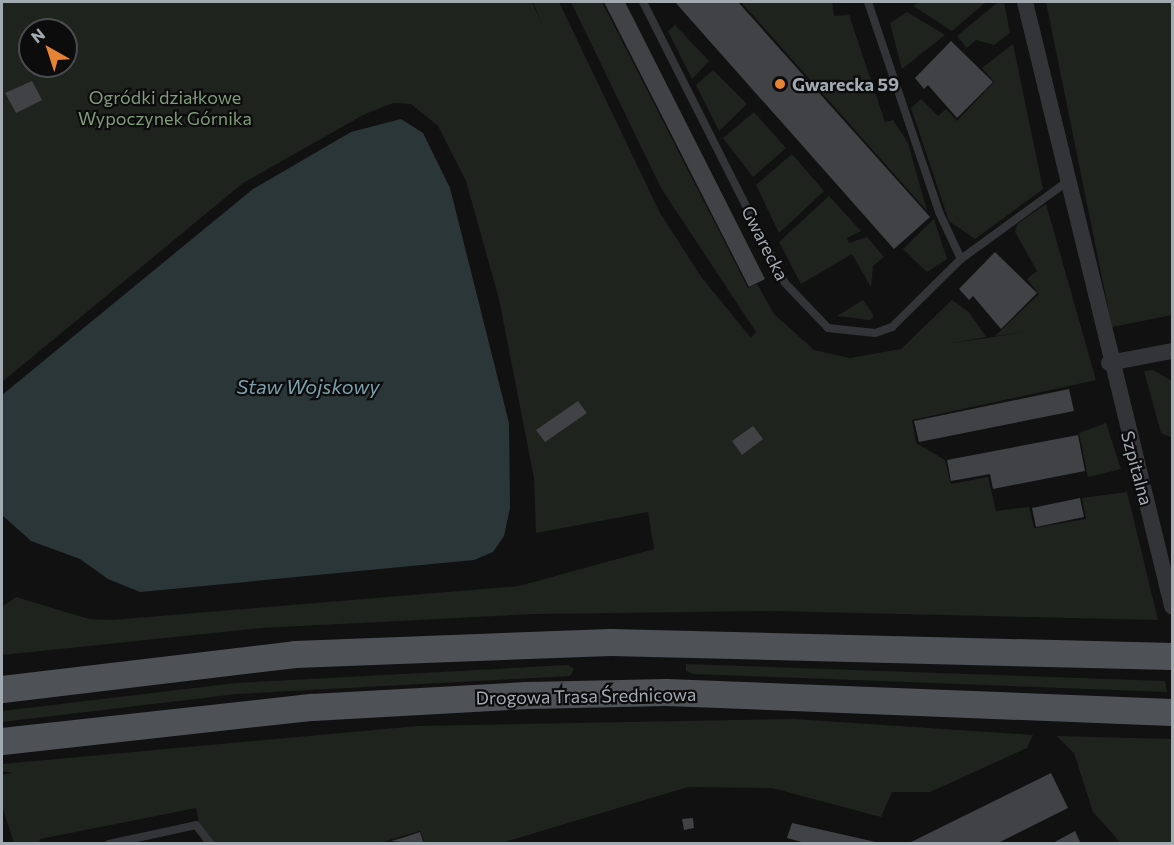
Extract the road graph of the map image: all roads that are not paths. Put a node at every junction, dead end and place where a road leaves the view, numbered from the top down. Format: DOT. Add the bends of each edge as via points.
graph roads {
  1 [pos="643,2"];
  2 [pos="868,2"];
  3 [pos="1025,2"];
  4 [pos="1068,181"];
  5 [pos="961,259"];
  6 [pos="1173,351"];
  7 [pos="1109,363"];
  8 [pos="1169,572"];
  9 [pos="1173,606"];
  10 [pos="1173,656"];
  11 [pos="2,689"];
  12 [pos="1173,712"];
  13 [pos="2,741"];
  14 [pos="108,843"];
  15 [pos="211,843"];
  1 -- 5 [label="lane, Gwarecka" via="785,283 814,319 828,328 855,333 892,327"];
  2 -- 5 [label="lane" via="939,212"];
  3 -- 4 [label="street"];
  4 -- 5 [label="lane, Gwarecka"];
  4 -- 7 [label="street, Szpitalna"];
  6 -- 7 [label="street"];
  7 -- 8 [label="street, Szpitalna"];
  8 -- 9 [label="street, Szpitalna"];
  10 -- 11 [label="main road" via="610,642 295,654"];
  12 -- 13 [label="main road, Drogowa Trasa Średnicowa" via="666,692 527,695 312,707"];
  14 -- 15 [label="lane" via="196,825"];
}
